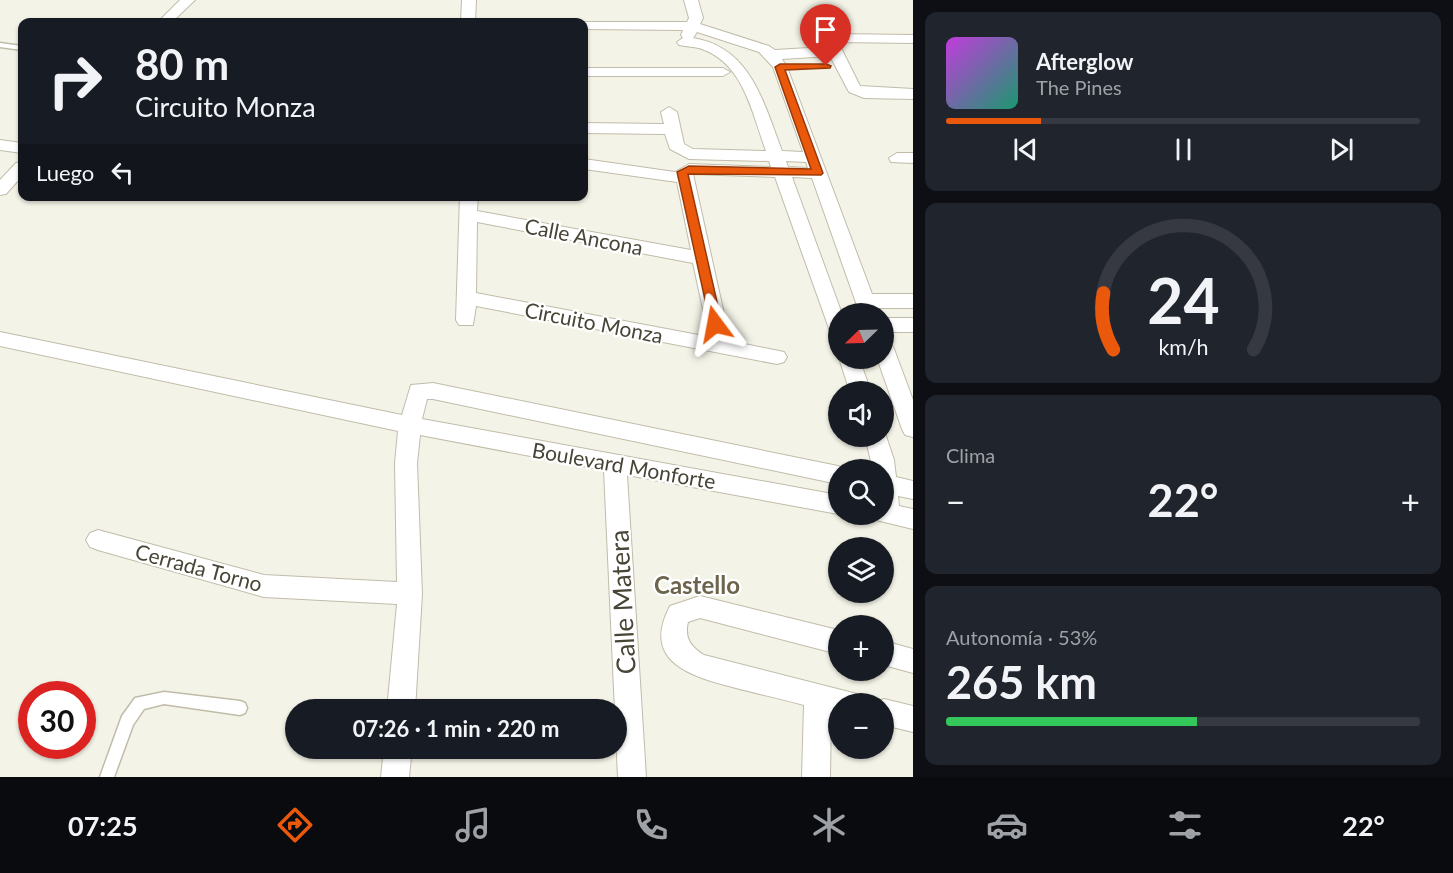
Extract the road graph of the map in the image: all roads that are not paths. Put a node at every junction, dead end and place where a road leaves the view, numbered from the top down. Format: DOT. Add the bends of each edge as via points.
graph roads {
  1 [pos="188,0"];
  2 [pos="469,0"];
  3 [pos="691,0"];
  4 [pos="169,18"];
  5 [pos="468,18"];
  6 [pos="819,20"];
  7 [pos="588,25"];
  8 [pos="693,26"];
  9 [pos="913,39"];
  10 [pos="684,42"];
  11 [pos="0,45"];
  12 [pos="832,45"];
  13 [pos="18,47"];
  14 [pos="771,57"];
  15 [pos="726,65"];
  16 [pos="841,66"];
  17 [pos="588,72"];
  18 [pos="691,72"];
  19 [pos="913,94"];
  20 [pos="669,112"];
  21 [pos="588,128"];
  22 [pos="672,129"];
  23 [pos="0,145"];
  24 [pos="18,147"];
  25 [pos="779,164"];
  26 [pos="588,165"];
  27 [pos="814,165"];
  28 [pos="18,171"];
  29 [pos="682,178"];
  30 [pos="0,190"];
  31 [pos="469,206"];
  32 [pos="700,258"];
  33 [pos="467,297"];
  34 [pos="913,301"];
  35 [pos="829,303"];
  36 [pos="866,303"];
  37 [pos="894,304"];
  38 [pos="466,320"];
  39 [pos="894,325"];
  40 [pos="913,325"];
  41 [pos="0,339"];
  42 [pos="720,346"];
  43 [pos="777,357"];
  44 [pos="891,369"];
  45 [pos="410,425"];
  46 [pos="913,429"];
  47 [pos="615,463"];
  48 [pos="828,473"];
  49 [pos="894,487"];
  50 [pos="913,490"];
  51 [pos="828,503"];
  52 [pos="894,515"];
  53 [pos="913,519"];
  54 [pos="98,540"];
  55 [pos="410,594"];
  56 [pos="828,639"];
  57 [pos="894,656"];
  58 [pos="913,661"];
  59 [pos="818,695"];
  60 [pos="828,698"];
  61 [pos="402,699"];
  62 [pos="240,708"];
  63 [pos="894,714"];
  64 [pos="913,719"];
  65 [pos="397,759"];
  66 [pos="107,777"];
  67 [pos="395,777"];
  68 [pos="632,777"];
  69 [pos="816,777"];
  1 -- 4 [label="street"];
  2 -- 5 [label="street"];
  3 -- 8 [label="street" via="696,18"];
  6 -- 12 [label="street"];
  7 -- 8 [label="street"];
  8 -- 10 [label="street"];
  8 -- 14 [label="street"];
  9 -- 12 [label="street"];
  10 -- 15 [label="street" via="700,43"];
  10 -- 18 [label="street"];
  11 -- 13 [label="lane"];
  12 -- 14 [label="street"];
  12 -- 16 [label="street"];
  14 -- 15 [label="street" via="741,51"];
  14 -- 16 [label="street"];
  14 -- 27 [label="street"];
  15 -- 18 [label="street"];
  15 -- 25 [label="street" via="750,85"];
  16 -- 19 [label="street" via="858,92"];
  17 -- 18 [label="street"];
  20 -- 22 [label="street"];
  21 -- 22 [label="street"];
  22 -- 25 [label="street" via="676,146 689,154"];
  23 -- 24 [label="street"];
  25 -- 27 [label="street"];
  25 -- 29 [label="street" via="689,169"];
  25 -- 35 [label="street"];
  26 -- 29 [label="street"];
  27 -- 36 [label="street"];
  28 -- 30 [label="street"];
  29 -- 32 [label="street"];
  31 -- 32 [label="street, Calle Ancona"];
  31 -- 33 [label="street"];
  32 -- 42 [label="street"];
  33 -- 38 [label="street"];
  33 -- 42 [label="street, Circuito Monza"];
  34 -- 37 [label="street"];
  39 -- 40 [label="street"];
  41 -- 45 [label="street, Boulevard Monforte"];
  42 -- 43 [label="street, Circuito Monza"];
  44 -- 46 [label="street"];
  45 -- 47 [label="street, Boulevard Monforte"];
  45 -- 48 [label="street, Boulevard Monforte" via="418,391 433,392"];
  45 -- 55 [label="street" via="406,463"];
  47 -- 51 [label="street, Boulevard Monforte"];
  47 -- 68 [label="street, Calle Matera"];
  49 -- 50 [label="street"];
  52 -- 53 [label="street"];
  54 -- 55 [label="street, Cerrada Torno" via="264,586"];
  55 -- 61 [label="street"];
  56 -- 59 [label="street" via="700,607 679,614 674,621 674,642 686,660"];
  57 -- 58 [label="street"];
  59 -- 60 [label="street"];
  59 -- 69 [label="street"];
  62 -- 66 [label="lane" via="164,698 140,703 127,721"];
  63 -- 64 [label="street"];
  65 -- 67 [label="street"];
}
